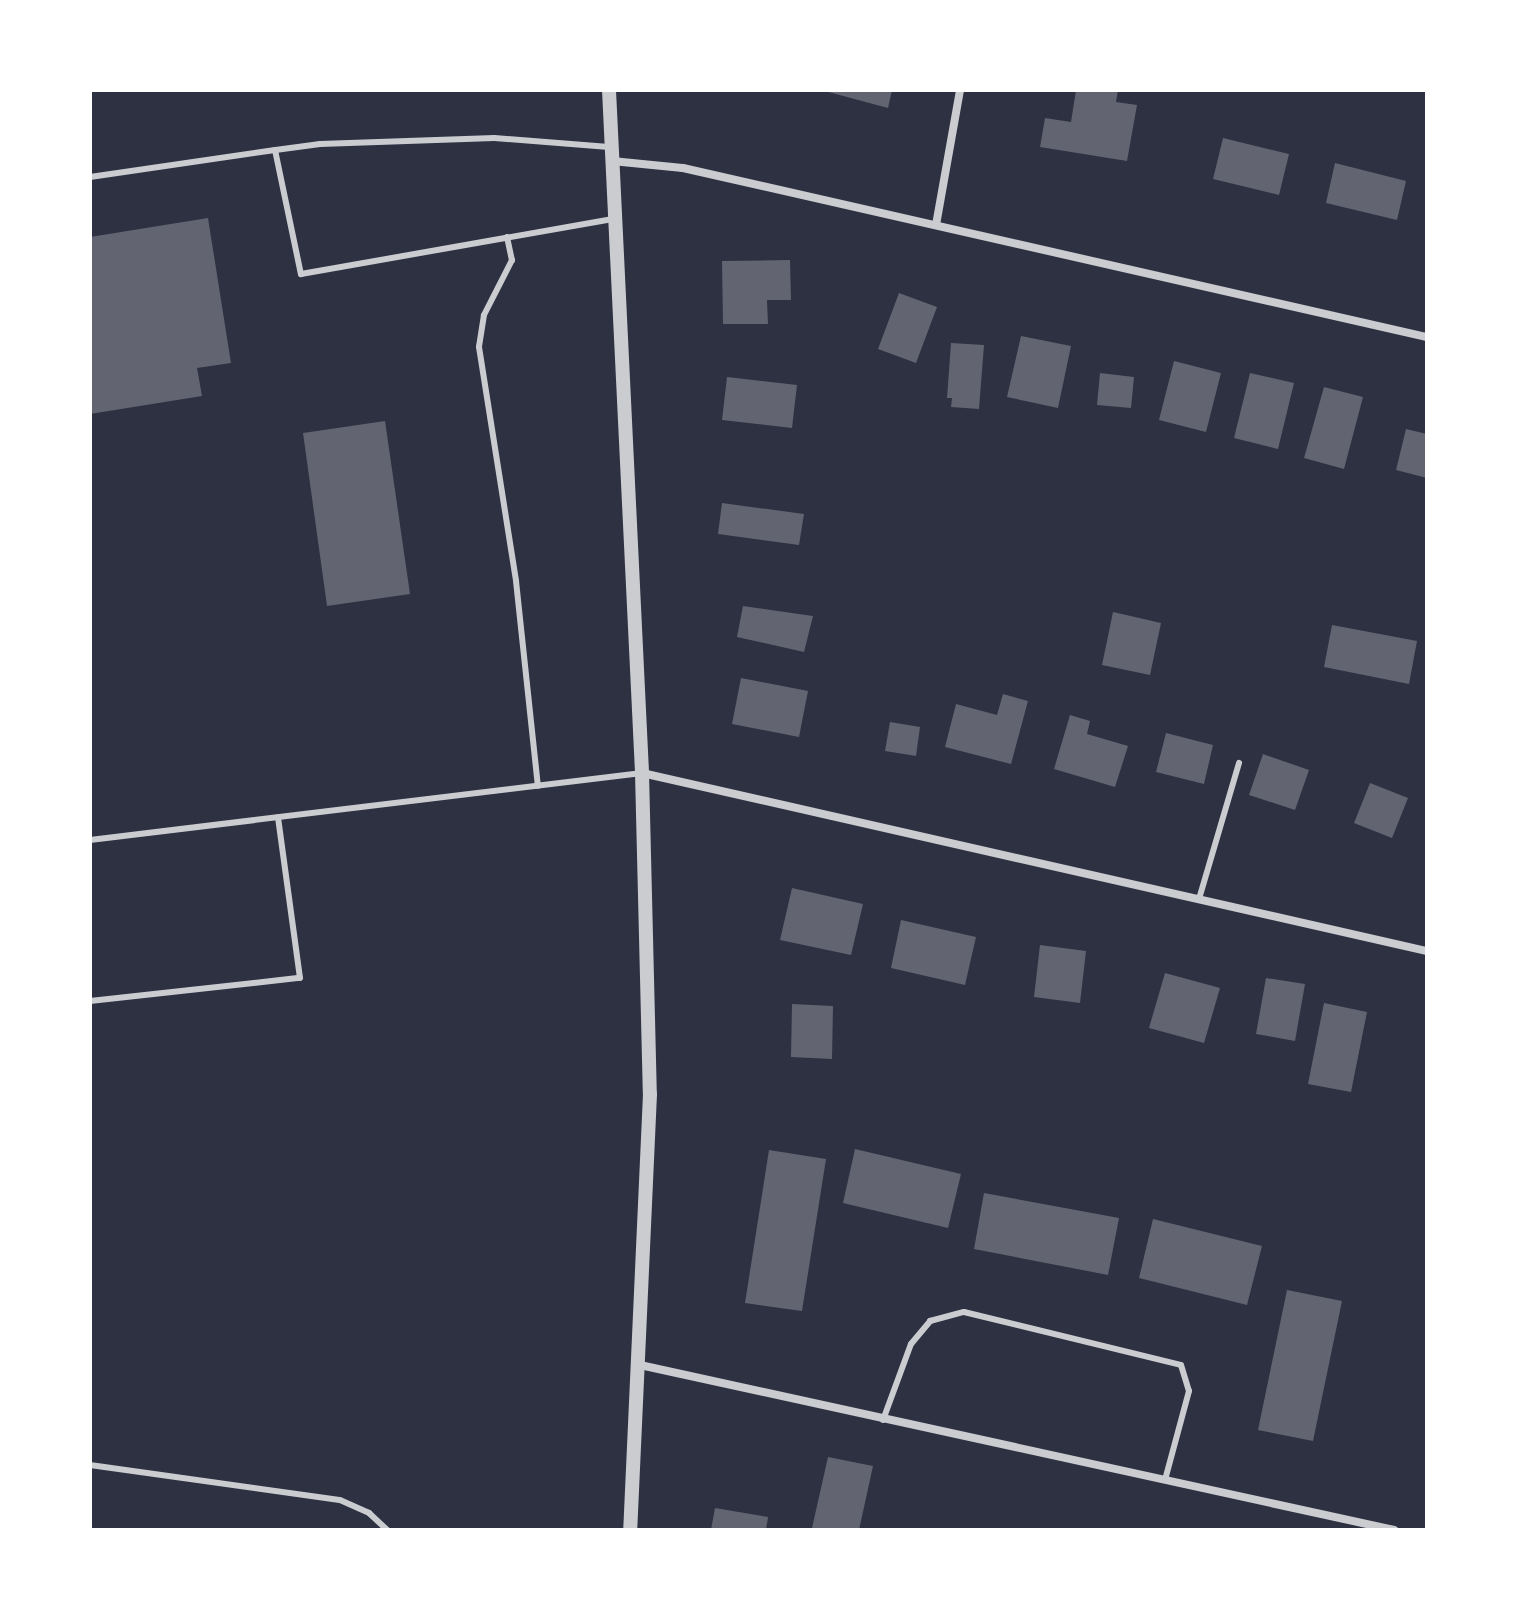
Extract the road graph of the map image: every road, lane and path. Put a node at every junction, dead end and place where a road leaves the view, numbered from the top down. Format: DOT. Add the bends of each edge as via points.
graph roads {
  1 [pos="609,90"];
  2 [pos="960,90"];
  3 [pos="275,150"];
  4 [pos="612,154"];
  5 [pos="90,177"];
  6 [pos="614,219"];
  7 [pos="936,225"];
  8 [pos="507,237"];
  9 [pos="1427,337"];
  10 [pos="1239,763"];
  11 [pos="642,773"];
  12 [pos="538,786"];
  13 [pos="278,818"];
  14 [pos="90,840"];
  15 [pos="1199,899"];
  16 [pos="1427,951"];
  17 [pos="90,1001"];
  18 [pos="640,1365"];
  19 [pos="883,1420"];
  20 [pos="90,1465"];
  21 [pos="1166,1476"];
  22 [pos="387,1530"];
  23 [pos="630,1530"];
  24 [pos="1394,1530"];
  1 -- 4 [label="street"];
  2 -- 7 [label="street"];
  3 -- 4 [label="lane" via="494,138"];
  3 -- 5 [label="lane"];
  3 -- 8 [label="lane" via="301,274"];
  4 -- 6 [label="street"];
  4 -- 7 [label="street"];
  6 -- 8 [label="lane"];
  6 -- 11 [label="street"];
  7 -- 9 [label="street"];
  8 -- 12 [label="lane" via="512,260 484,315 479,347 516,581"];
  10 -- 15 [label="lane"];
  11 -- 12 [label="lane"];
  11 -- 15 [label="street"];
  11 -- 18 [label="street" via="650,1094"];
  12 -- 13 [label="lane"];
  13 -- 14 [label="lane"];
  13 -- 17 [label="lane" via="300,978"];
  15 -- 16 [label="street"];
  18 -- 19 [label="street"];
  18 -- 23 [label="street"];
  19 -- 21 [label="street"];
  19 -- 21 [label="lane" via="911,1344 930,1321 964,1312 1181,1365 1189,1391"];
  20 -- 22 [label="lane" via="340,1500 369,1513"];
  21 -- 24 [label="street"];
}
